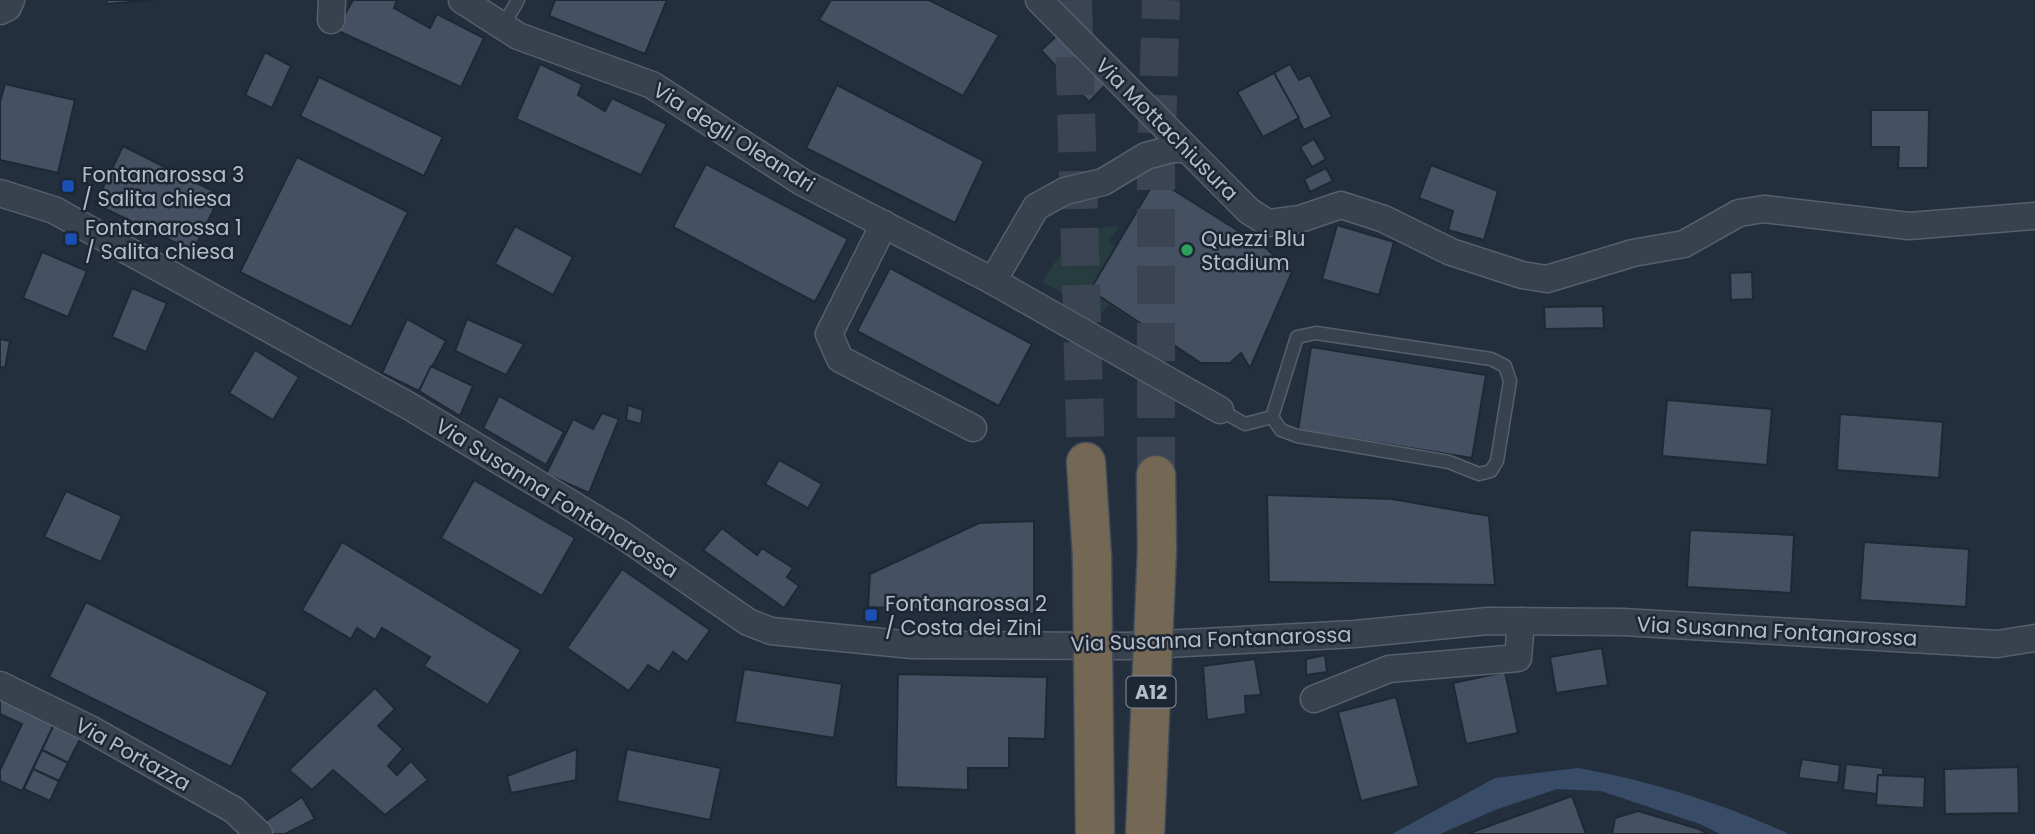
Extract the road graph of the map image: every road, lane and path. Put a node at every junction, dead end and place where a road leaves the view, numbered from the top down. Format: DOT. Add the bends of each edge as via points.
graph roads {
  1 [pos="10,0"];
  2 [pos="462,0"];
  3 [pos="518,0"];
  4 [pos="1039,0"];
  5 [pos="0,11"];
  6 [pos="503,26"];
  7 [pos="1186,149"];
  8 [pos="0,193"];
  9 [pos="2035,216"];
  10 [pos="884,224"];
  11 [pos="993,281"];
  12 [pos="1220,410"];
  13 [pos="1272,417"];
  14 [pos="973,428"];
  15 [pos="1086,462"];
  16 [pos="1156,475"];
  17 [pos="1521,621"];
  18 [pos="2035,638"];
  19 [pos="0,685"];
  20 [pos="1314,699"];
  21 [pos="259,834"];
  22 [pos="1094,834"];
  23 [pos="1145,834"];
  1 -- 5 [label="street"];
  2 -- 6 [label="street, Via degli Oleandri"];
  3 -- 6 [label="lane"];
  4 -- 7 [label="street, Via Mottachiusura"];
  6 -- 10 [label="street, Via degli Oleandri" via="518,36 652,85 802,181"];
  7 -- 9 [label="street, Via Mottachiusura" via="1249,211 1268,223 1300,219 1341,205 1384,219 1451,251 1522,275 1547,278 1633,253 1684,244 1739,213 1764,209 1909,226"];
  7 -- 11 [label="street" via="1146,156 1103,182 1065,191 1036,207"];
  8 -- 17 [label="street, Via Susanna Fontanarossa" via="54,210 408,406 621,534 748,622 771,631 912,645 1128,646"];
  10 -- 11 [label="street, Via degli Oleandri"];
  10 -- 14 [label="street" via="829,334 840,359"];
  11 -- 12 [label="street, Via degli Oleandri"];
  12 -- 13 [label="lane, Via degli Oleandri" via="1245,424"];
  13 -- 13 [label="lane" via="1281,430 1297,436 1449,462 1479,474 1491,471 1497,461 1510,381 1505,366 1491,359 1317,333 1297,337"];
  15 -- 22 [label="highway, bridge" via="1092,557"];
  16 -- 23 [label="highway, A12, bridge"];
  17 -- 18 [label="street, Via Susanna Fontanarossa" via="1623,622 1997,644"];
  17 -- 20 [label="street" via="1518,658 1390,669"];
  19 -- 21 [label="street, Via Portazza" via="90,729 234,810"];
}
